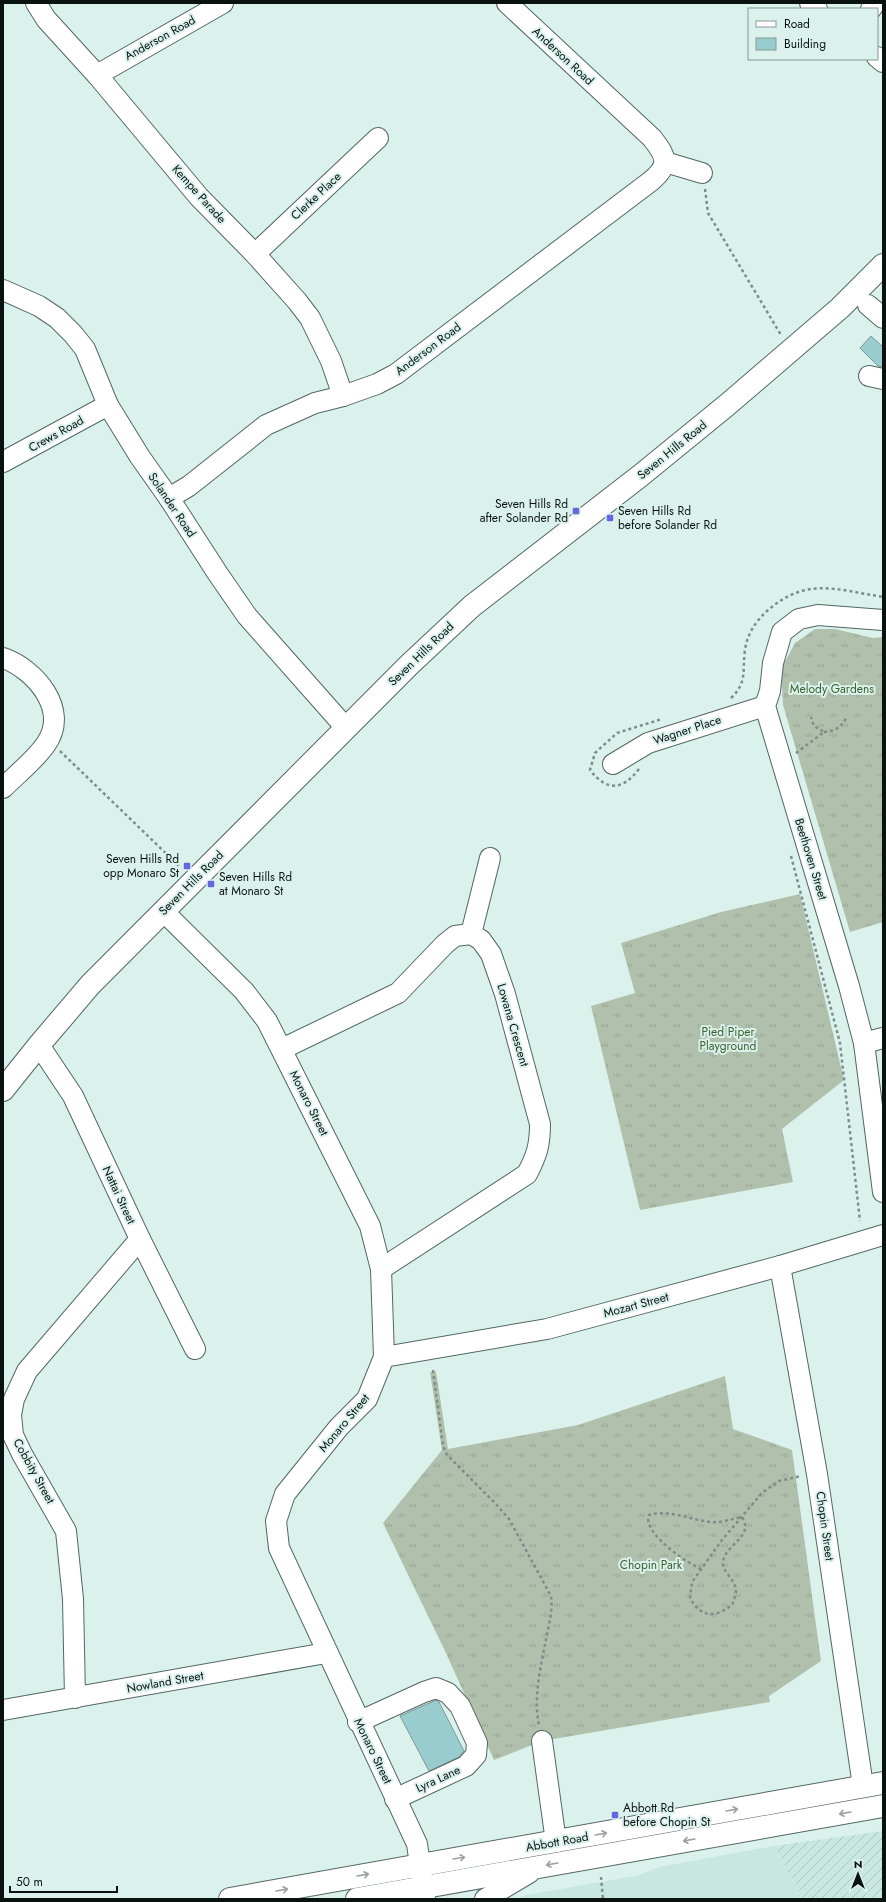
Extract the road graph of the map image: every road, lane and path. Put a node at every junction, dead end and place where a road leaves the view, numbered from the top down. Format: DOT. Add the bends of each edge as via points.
graph roads {
  1 [pos="36,3"];
  2 [pos="223,3"];
  3 [pos="507,3"];
  4 [pos="97,75"];
  5 [pos="378,138"];
  6 [pos="665,162"];
  7 [pos="702,173"];
  8 [pos="255,254"];
  9 [pos="883,265"];
  10 [pos="3,290"];
  11 [pos="868,305"];
  12 [pos="883,318"];
  13 [pos="781,335"];
  14 [pos="343,396"];
  15 [pos="108,405"];
  16 [pos="3,462"];
  17 [pos="169,498"];
  18 [pos="883,597"];
  19 [pos="883,620"];
  20 [pos="3,658"];
  21 [pos="728,701"];
  22 [pos="765,706"];
  23 [pos="812,717"];
  24 [pos="847,717"];
  25 [pos="666,718"];
  26 [pos="346,728"];
  27 [pos="824,732"];
  28 [pos="50,736"];
  29 [pos="781,759"];
  30 [pos="613,764"];
  31 [pos="644,765"];
  32 [pos="3,788"];
  33 [pos="789,850"];
  34 [pos="490,858"];
  35 [pos="179,866"];
  36 [pos="163,911"];
  37 [pos="471,934"];
  38 [pos="874,1041"];
  39 [pos="39,1045"];
  40 [pos="282,1049"];
  41 [pos="3,1090"];
  42 [pos="883,1192"];
  43 [pos="860,1221"];
  44 [pos="883,1235"];
  45 [pos="140,1239"];
  46 [pos="780,1266"];
  47 [pos="381,1269"];
  48 [pos="195,1349"];
  49 [pos="384,1357"];
  50 [pos="433,1370"];
  51 [pos="796,1477"];
  52 [pos="742,1517"];
  53 [pos="701,1569"];
  54 [pos="326,1653"];
  55 [pos="75,1698"];
  56 [pos="3,1710"];
  57 [pos="358,1722"];
  58 [pos="542,1741"];
  59 [pos="873,1784"];
  60 [pos="395,1799"];
  61 [pos="883,1806"];
  62 [pos="556,1842"];
  63 [pos="421,1864"];
  64 [pos="529,1868"];
  65 [pos="601,1877"];
  66 [pos="424,1893"];
  67 [pos="230,1899"];
  68 [pos="357,1899"];
  69 [pos="485,1899"];
  70 [pos="603,1899"];
  1 -- 4 [label="street, Kempe Parade" via="46,19"];
  2 -- 4 [label="street, Anderson Road"];
  3 -- 6 [label="street, Anderson Road" via="652,138 660,148"];
  4 -- 8 [label="street, Kempe Parade" via="199,197"];
  5 -- 8 [label="street, Clerke Place"];
  6 -- 7 [label="street"];
  6 -- 14 [label="street, Anderson Road" via="664,168 651,181 414,361 377,384"];
  7 -- 13 [label="path" via="708,214"];
  8 -- 14 [label="street, Kempe Parade" via="310,318 331,361"];
  9 -- 26 [label="main road, Seven Hills Road" via="840,308 727,405 472,606"];
  10 -- 15 [label="street, Solander Road" via="38,306 57,318 73,334 85,349"];
  11 -- 12 [label="street"];
  14 -- 17 [label="street, Anderson Road" via="315,403 266,425 189,486"];
  15 -- 16 [label="street, Crews Road"];
  15 -- 17 [label="street, Solander Road"];
  17 -- 26 [label="street, Solander Road" via="247,616"];
  18 -- 21 [label="path" via="828,588 806,590 782,599 760,617 752,628 745,650 742,684"];
  19 -- 22 [label="street" via="818,615 799,619 782,632"];
  20 -- 28 [label="street" via="20,665 42,686 52,709"];
  22 -- 29 [label="street, Beethoven Street"];
  22 -- 30 [label="street, Wagner Place" via="648,743"];
  23 -- 27 [label="path" via="814,726"];
  24 -- 27 [label="path" via="841,727"];
  25 -- 31 [label="path" via="617,733 595,753 590,770 598,781 609,786 622,785"];
  26 -- 36 [label="main road, Seven Hills Road"];
  27 -- 29 [label="path" via="796,752"];
  28 -- 32 [label="street" via="46,744"];
  28 -- 35 [label="path"];
  29 -- 38 [label="street, Beethoven Street" via="849,986"];
  33 -- 43 [label="path" via="840,1044"];
  34 -- 37 [label="street"];
  36 -- 39 [label="main road, Seven Hills Road" via="90,985"];
  36 -- 40 [label="street, Monaro Street" via="244,990 267,1021"];
  37 -- 40 [label="street" via="455,936 445,944 398,993"];
  37 -- 47 [label="street, Lowana Crescent" via="481,940 491,954 505,994 540,1124 540,1143 527,1174"];
  38 -- 42 [label="street, Beethoven Street"];
  39 -- 41 [label="main road, Seven Hills Road"];
  39 -- 45 [label="street, Nattai Street" via="73,1096"];
  40 -- 47 [label="street, Monaro Street" via="370,1226"];
  44 -- 46 [label="street, Mozart Street"];
  45 -- 48 [label="street, Nattai Street"];
  45 -- 55 [label="street, Cobbity Street" via="27,1371 14,1399 10,1415 13,1435 22,1454 66,1531 73,1599"];
  46 -- 49 [label="street, Mozart Street" via="548,1329"];
  46 -- 59 [label="street, Chopin Street"];
  47 -- 49 [label="street, Monaro Street"];
  49 -- 54 [label="street, Monaro Street" via="367,1398 339,1427 286,1494 276,1521 279,1548"];
  50 -- 58 [label="path" via="443,1446 447,1455 509,1519 551,1596 552,1604 540,1669 536,1712"];
  51 -- 52 [label="path" via="779,1481 762,1493"];
  52 -- 53 [label="path"];
  52 -- 53 [label="path" via="712,1522 678,1515 649,1515 650,1526 659,1538 688,1562"];
  52 -- 53 [label="path" via="746,1529 723,1561 736,1589 732,1605 723,1612 703,1613 695,1607 690,1598 692,1582"];
  54 -- 55 [label="street, Nowland Street"];
  54 -- 57 [label="street, Monaro Street"];
  55 -- 56 [label="street, Nowland Street"];
  57 -- 60 [label="street, Monaro Street"];
  57 -- 60 [label="street, Lyra Lane" via="436,1688 448,1693 460,1706 477,1743 476,1755 466,1766"];
  58 -- 62 [label="street"];
  62 -- 59 [label="main road, Abbott Road, one-way"];
  60 -- 63 [label="street, Monaro Street" via="417,1844"];
  61 -- 64 [label="main road, Abbott Road, one-way"];
  63 -- 62 [label="main road, Abbott Road, one-way"];
  63 -- 66 [label="street, Monaro Street"];
  67 -- 63 [label="main road, Abbott Road, one-way"];
  64 -- 66 [label="main road, Abbott Road"];
  64 -- 69 [label="street" via="529,1873"];
  65 -- 70 [label="path"];
  66 -- 68 [label="main road, Abbott Road"];
}
